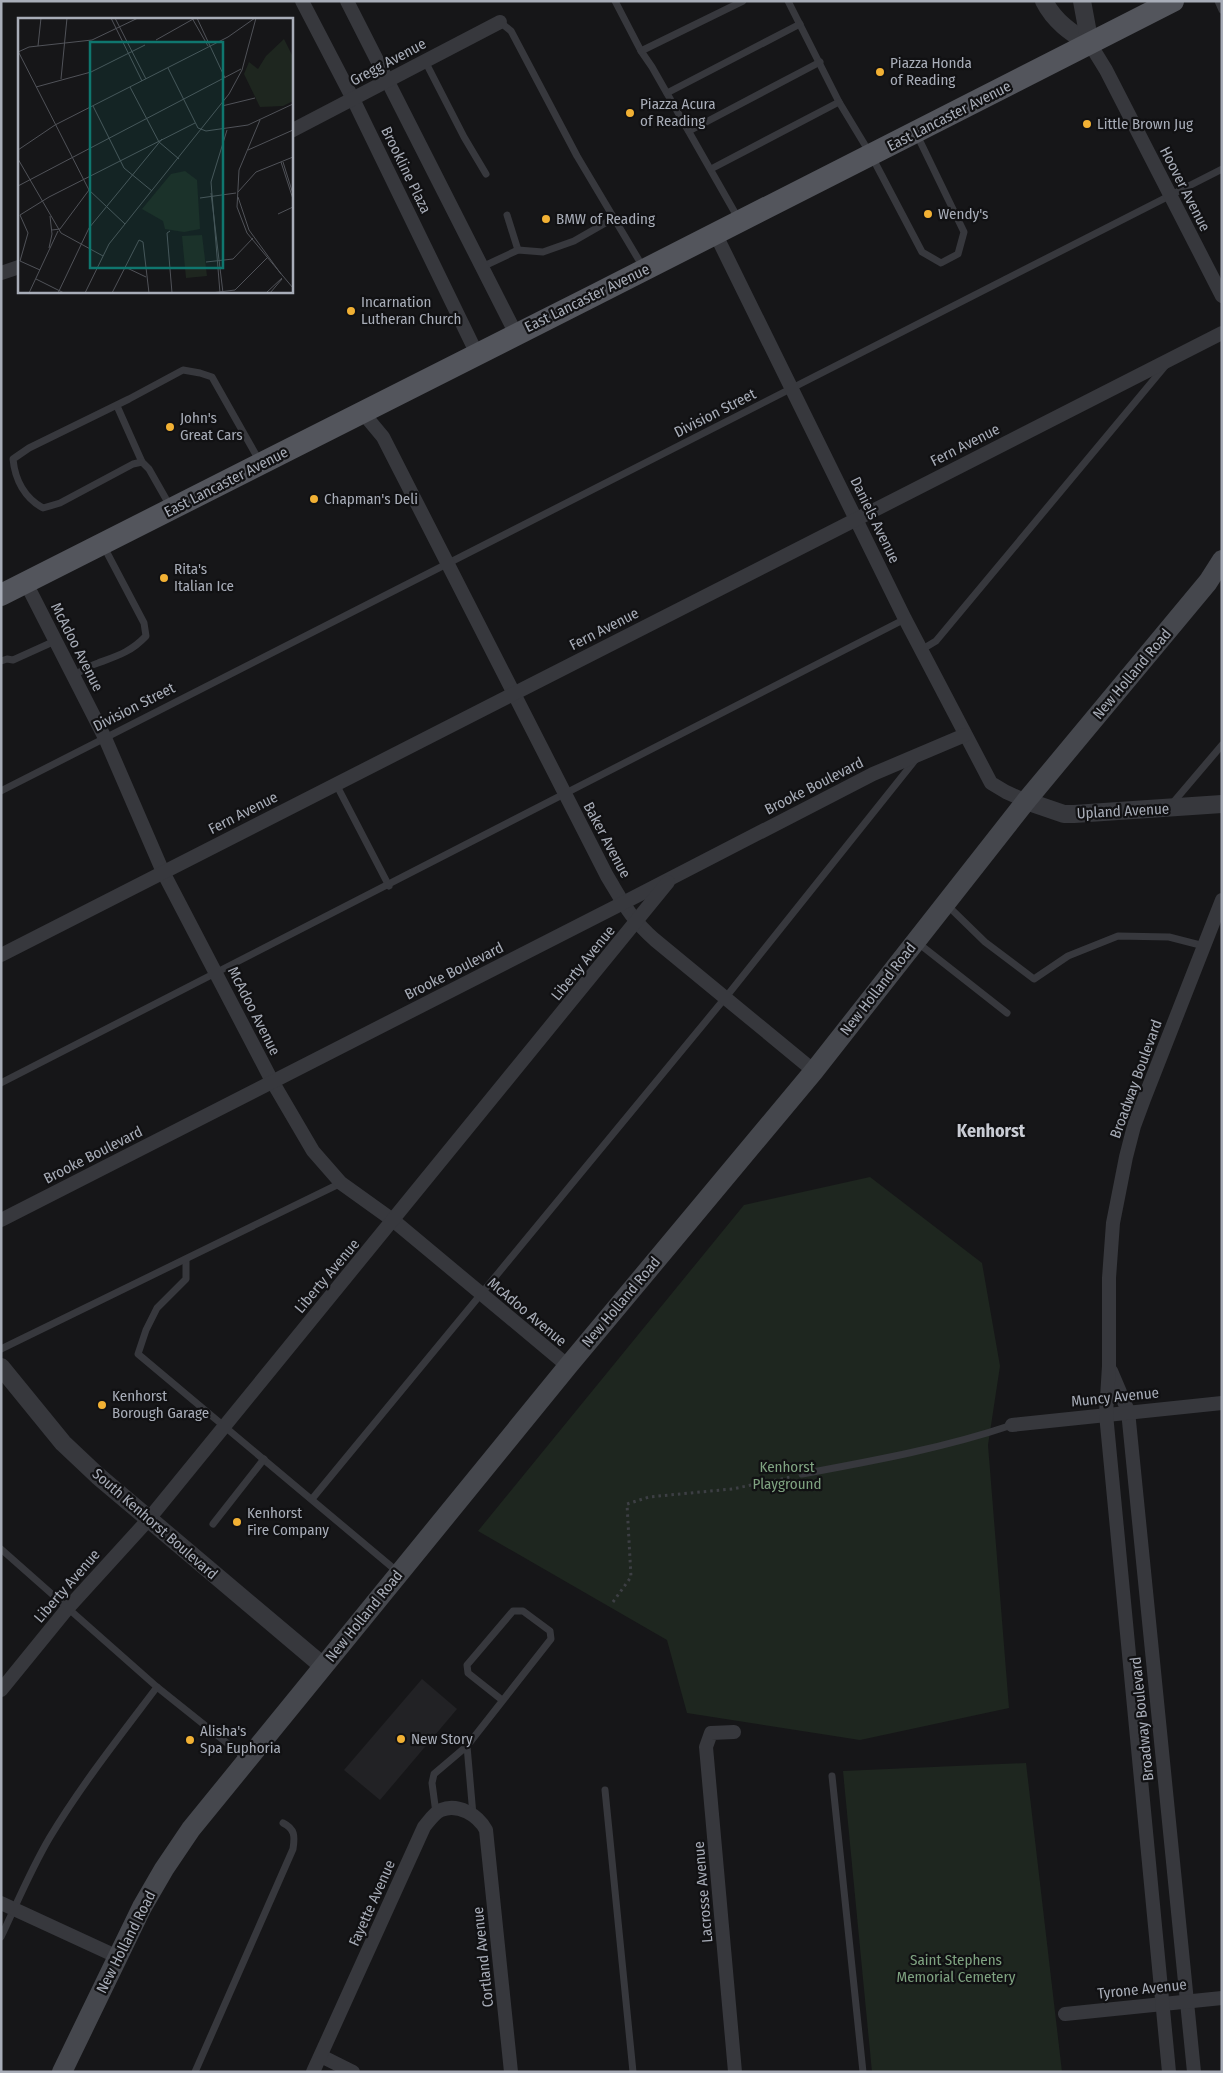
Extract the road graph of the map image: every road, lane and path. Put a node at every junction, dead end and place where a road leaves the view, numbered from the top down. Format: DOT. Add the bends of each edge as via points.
graph roads {
  1 [pos="302,1"];
  2 [pos="347,1"];
  3 [pos="615,1"];
  4 [pos="743,1"];
  5 [pos="788,1"];
  6 [pos="1044,1"];
  7 [pos="1082,1"];
  8 [pos="1173,1"];
  9 [pos="1218,1"];
  10 [pos="1222,10"];
  11 [pos="500,22"];
  12 [pos="800,24"];
  13 [pos="1090,44"];
  14 [pos="641,51"];
  15 [pos="426,61"];
  16 [pos="820,62"];
  17 [pos="387,81"];
  18 [pos="667,93"];
  19 [pos="353,99"];
  20 [pos="839,102"];
  21 [pos="292,130"];
  22 [pos="689,131"];
  23 [pos="916,133"];
  24 [pos="871,155"];
  25 [pos="711,169"];
  26 [pos="1222,169"];
  27 [pos="486,174"];
  28 [pos="1170,195"];
  29 [pos="507,215"];
  30 [pos="614,218"];
  31 [pos="741,222"];
  32 [pos="716,235"];
  33 [pos="518,250"];
  34 [pos="18,267"];
  35 [pos="482,267"];
  36 [pos="645,270"];
  37 [pos="1,273"];
  38 [pos="1222,296"];
  39 [pos="1222,333"];
  40 [pos="516,334"];
  41 [pos="477,354"];
  42 [pos="1171,359"];
  43 [pos="791,389"];
  44 [pos="117,406"];
  45 [pos="363,413"];
  46 [pos="142,462"];
  47 [pos="261,464"];
  48 [pos="172,510"];
  49 [pos="857,518"];
  50 [pos="103,544"];
  51 [pos="1222,560"];
  52 [pos="447,564"];
  53 [pos="1215,581"];
  54 [pos="26,583"];
  55 [pos="1,595"];
  56 [pos="905,619"];
  57 [pos="56,641"];
  58 [pos="921,650"];
  59 [pos="1,661"];
  60 [pos="73,676"];
  61 [pos="514,693"];
  62 [pos="965,735"];
  63 [pos="105,738"];
  64 [pos="1222,745"];
  65 [pos="921,753"];
  66 [pos="336,784"];
  67 [pos="1,791"];
  68 [pos="566,795"];
  69 [pos="1026,801"];
  70 [pos="1222,804"];
  71 [pos="1168,809"];
  72 [pos="163,872"];
  73 [pos="672,878"];
  74 [pos="389,886"];
  75 [pos="1222,900"];
  76 [pos="623,903"];
  77 [pos="945,904"];
  78 [pos="637,923"];
  79 [pos="916,942"];
  80 [pos="1204,946"];
  81 [pos="1,955"];
  82 [pos="216,974"];
  83 [pos="725,997"];
  84 [pos="1007,1013"];
  85 [pos="814,1071"];
  86 [pos="272,1081"];
  87 [pos="1,1083"];
  88 [pos="341,1183"];
  89 [pos="1,1220"];
  90 [pos="394,1221"];
  91 [pos="186,1260"];
  92 [pos="480,1294"];
  93 [pos="1,1350"];
  94 [pos="568,1366"];
  95 [pos="1109,1366"];
  96 [pos="1,1367"];
  97 [pos="1222,1403"];
  98 [pos="1128,1412"];
  99 [pos="1106,1414"];
  100 [pos="1012,1425"];
  101 [pos="224,1426"];
  102 [pos="264,1458"];
  103 [pos="802,1474"];
  104 [pos="312,1499"];
  105 [pos="148,1520"];
  106 [pos="213,1524"];
  107 [pos="1,1549"];
  108 [pos="399,1573"];
  109 [pos="614,1602"];
  110 [pos="67,1609"];
  111 [pos="324,1666"];
  112 [pos="157,1687"];
  113 [pos="1,1690"];
  114 [pos="502,1700"];
  115 [pos="734,1732"];
  116 [pos="467,1746"];
  117 [pos="247,1759"];
  118 [pos="832,1776"];
  119 [pos="605,1790"];
  120 [pos="436,1813"];
  121 [pos="473,1815"];
  122 [pos="283,1822"];
  123 [pos="1,1903"];
  124 [pos="14,1909"];
  125 [pos="1,1937"];
  126 [pos="118,1957"];
  127 [pos="1222,1998"];
  128 [pos="1187,2001"];
  129 [pos="1162,2004"];
  130 [pos="1065,2014"];
  131 [pos="321,2056"];
  132 [pos="62,2072"];
  133 [pos="196,2072"];
  134 [pos="313,2072"];
  135 [pos="353,2072"];
  136 [pos="511,2072"];
  137 [pos="633,2072"];
  138 [pos="735,2072"];
  139 [pos="863,2072"];
  140 [pos="1169,2072"];
  141 [pos="1194,2072"];
  1 -- 19 [label="street, Brookline Plaza"];
  2 -- 17 [label="street, Brookline Plaza"];
  3 -- 14 [label="lane"];
  4 -- 14 [label="lane"];
  5 -- 12 [label="lane"];
  6 -- 13 [label="street" via="1064,27"];
  7 -- 13 [label="street"];
  8 -- 13 [label="main road, East Lancaster Avenue"];
  9 -- 10 [label="lane"];
  11 -- 15 [label="street, Gregg Avenue"];
  11 -- 30 [label="lane" via="511,31"];
  12 -- 16 [label="lane"];
  12 -- 18 [label="lane"];
  13 -- 23 [label="main road, East Lancaster Avenue"];
  13 -- 28 [label="street, Hoover Avenue"];
  14 -- 18 [label="lane"];
  15 -- 17 [label="street, Gregg Avenue"];
  15 -- 27 [label="lane"];
  16 -- 20 [label="lane"];
  16 -- 22 [label="lane"];
  17 -- 19 [label="street, Gregg Avenue"];
  17 -- 35 [label="street, Brookline Plaza"];
  18 -- 22 [label="lane"];
  19 -- 21 [label="street, Gregg Avenue"];
  19 -- 41 [label="street, Brookline Plaza"];
  20 -- 24 [label="lane"];
  20 -- 25 [label="lane"];
  22 -- 25 [label="lane"];
  23 -- 24 [label="main road, East Lancaster Avenue"];
  23 -- 24 [label="lane" via="964,232 958,254 941,263 922,252"];
  24 -- 31 [label="main road, East Lancaster Avenue"];
  25 -- 31 [label="lane"];
  26 -- 28 [label="lane"];
  28 -- 38 [label="street, Hoover Avenue"];
  28 -- 43 [label="lane, Division Street"];
  29 -- 33 [label="lane"];
  30 -- 33 [label="lane" via="574,241 542,252"];
  30 -- 36 [label="lane"];
  31 -- 32 [label="main road, East Lancaster Avenue"];
  32 -- 36 [label="main road, East Lancaster Avenue"];
  32 -- 43 [label="street, Daniels Avenue"];
  33 -- 35 [label="lane"];
  34 -- 37 [label="street"];
  35 -- 40 [label="street, Brookline Plaza"];
  36 -- 40 [label="main road, East Lancaster Avenue"];
  39 -- 42 [label="street, Fern Avenue"];
  40 -- 41 [label="main road, East Lancaster Avenue"];
  41 -- 45 [label="main road, East Lancaster Avenue"];
  42 -- 49 [label="street, Fern Avenue"];
  42 -- 58 [label="lane" via="936,641"];
  43 -- 49 [label="street, Daniels Avenue"];
  43 -- 52 [label="lane, Division Street"];
  44 -- 46 [label="lane"];
  44 -- 46 [label="lane" via="29,448 13,459 14,473 31,501 43,508 60,503"];
  44 -- 47 [label="lane" via="183,370 212,377"];
  45 -- 47 [label="main road, East Lancaster Avenue"];
  45 -- 52 [label="street, Baker Avenue" via="383,437"];
  46 -- 48 [label="lane"];
  47 -- 48 [label="main road, East Lancaster Avenue"];
  48 -- 50 [label="main road, East Lancaster Avenue"];
  49 -- 56 [label="street, Daniels Avenue"];
  49 -- 61 [label="street, Fern Avenue"];
  50 -- 54 [label="main road, East Lancaster Avenue"];
  50 -- 60 [label="lane" via="144,623 146,636 138,645"];
  51 -- 53 [label="main road, New Holland Road"];
  52 -- 61 [label="street, Baker Avenue"];
  52 -- 63 [label="lane, Division Street"];
  53 -- 69 [label="main road, New Holland Road"];
  54 -- 55 [label="main road, East Lancaster Avenue"];
  54 -- 57 [label="street, McAdoo Avenue"];
  56 -- 58 [label="street, Daniels Avenue"];
  56 -- 68 [label="lane"];
  57 -- 59 [label="lane" via="14,660"];
  57 -- 60 [label="street, McAdoo Avenue"];
  58 -- 62 [label="street, Daniels Avenue"];
  60 -- 63 [label="street, McAdoo Avenue"];
  61 -- 66 [label="street, Fern Avenue"];
  61 -- 68 [label="street, Baker Avenue"];
  62 -- 65 [label="street, Brooke Boulevard"];
  62 -- 69 [label="street, Daniels Avenue" via="991,783"];
  63 -- 67 [label="lane, Division Street"];
  63 -- 72 [label="street, McAdoo Avenue"];
  64 -- 71 [label="lane"];
  65 -- 73 [label="street, Brooke Boulevard" via="873,774"];
  65 -- 83 [label="lane, Brooke Boulevard"];
  66 -- 72 [label="street, Fern Avenue"];
  66 -- 74 [label="lane"];
  68 -- 74 [label="lane"];
  68 -- 76 [label="street, Baker Avenue"];
  69 -- 71 [label="street, Upland Avenue" via="1064,814"];
  69 -- 77 [label="main road, New Holland Road"];
  70 -- 71 [label="street, Upland Avenue"];
  72 -- 81 [label="street, Fern Avenue"];
  72 -- 82 [label="street, McAdoo Avenue"];
  73 -- 76 [label="street, Brooke Boulevard"];
  73 -- 78 [label="street, Liberty Avenue"];
  74 -- 82 [label="lane"];
  75 -- 80 [label="street, Broadway Boulevard"];
  76 -- 78 [label="street, Baker Avenue"];
  76 -- 86 [label="street, Brooke Boulevard"];
  77 -- 79 [label="main road, New Holland Road"];
  77 -- 80 [label="lane" via="985,942 1034,979 1068,956 1118,936 1169,937"];
  78 -- 83 [label="street, Baker Avenue"];
  78 -- 90 [label="street, Liberty Avenue"];
  79 -- 84 [label="lane"];
  79 -- 85 [label="main road, New Holland Road"];
  80 -- 95 [label="street, Broadway Boulevard" via="1134,1126 1126,1157 1113,1223"];
  82 -- 86 [label="street, McAdoo Avenue"];
  82 -- 87 [label="lane"];
  83 -- 85 [label="street, Baker Avenue"];
  83 -- 92 [label="lane, Brooke Boulevard"];
  85 -- 94 [label="main road, New Holland Road"];
  86 -- 88 [label="street, McAdoo Avenue" via="302,1135"];
  86 -- 89 [label="street, Brooke Boulevard"];
  88 -- 90 [label="street, McAdoo Avenue"];
  88 -- 91 [label="lane"];
  90 -- 92 [label="street, McAdoo Avenue"];
  90 -- 101 [label="street, Liberty Avenue"];
  91 -- 93 [label="lane"];
  91 -- 101 [label="lane" via="186,1279 157,1308 138,1354"];
  92 -- 94 [label="street, McAdoo Avenue"];
  92 -- 104 [label="lane, Brooke Boulevard"];
  94 -- 108 [label="main road, New Holland Road"];
  95 -- 98 [label="street, Broadway Boulevard"];
  95 -- 99 [label="street, Broadway Boulevard"];
  96 -- 105 [label="street, South Kenhorst Boulevard" via="63,1443"];
  97 -- 98 [label="street, Muncy Avenue"];
  98 -- 99 [label="street, Muncy Avenue"];
  98 -- 128 [label="street, Broadway Boulevard"];
  99 -- 100 [label="street, Muncy Avenue"];
  99 -- 129 [label="street, Broadway Boulevard"];
  100 -- 103 [label="lane" via="896,1456"];
  101 -- 102 [label="lane"];
  101 -- 105 [label="street, Liberty Avenue"];
  102 -- 104 [label="lane"];
  102 -- 106 [label="lane"];
  103 -- 109 [label="path" via="732,1489 649,1497 627,1504 631,1577"];
  104 -- 108 [label="lane"];
  105 -- 110 [label="street, Liberty Avenue"];
  105 -- 111 [label="street, South Kenhorst Boulevard"];
  107 -- 110 [label="lane"];
  108 -- 111 [label="main road, New Holland Road"];
  110 -- 112 [label="lane"];
  110 -- 113 [label="street, Liberty Avenue"];
  111 -- 117 [label="main road, New Holland Road"];
  112 -- 117 [label="lane"];
  112 -- 124 [label="lane" via="70,1806"];
  114 -- 114 [label="lane" via="551,1639 550,1631 523,1611 513,1611 468,1665 468,1673"];
  114 -- 116 [label="lane"];
  115 -- 138 [label="street, Lacrosse Avenue" via="711,1733 706,1748"];
  116 -- 120 [label="lane" via="434,1774"];
  116 -- 121 [label="lane"];
  117 -- 126 [label="main road, New Holland Road" via="176,1849 142,1906"];
  118 -- 139 [label="lane"];
  119 -- 137 [label="lane"];
  120 -- 121 [label="street" via="456,1808"];
  120 -- 131 [label="street, Fayette Avenue" via="424,1827"];
  121 -- 136 [label="street, Cortland Avenue" via="484,1826 487,1838"];
  122 -- 133 [label="lane" via="294,1833 293,1849"];
  123 -- 124 [label="street"];
  124 -- 125 [label="lane"];
  124 -- 126 [label="street"];
  126 -- 132 [label="main road, New Holland Road"];
  127 -- 128 [label="street, Tyrone Avenue"];
  128 -- 129 [label="street, Tyrone Avenue"];
  128 -- 141 [label="street, Broadway Boulevard"];
  129 -- 130 [label="street, Tyrone Avenue"];
  129 -- 140 [label="street, Broadway Boulevard"];
  131 -- 134 [label="street, Fayette Avenue"];
  131 -- 135 [label="street"];
}
